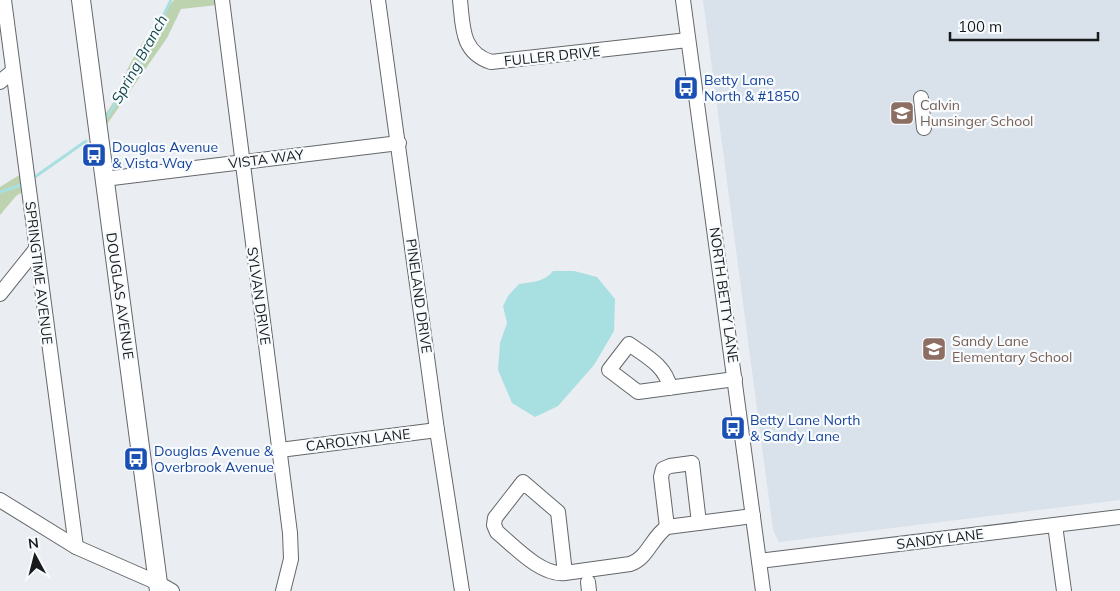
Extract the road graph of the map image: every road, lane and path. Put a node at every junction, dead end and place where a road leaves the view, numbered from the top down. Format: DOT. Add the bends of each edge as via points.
graph roads {
  1 [pos="4,0"];
  2 [pos="81,0"];
  3 [pos="222,0"];
  4 [pos="378,0"];
  5 [pos="460,0"];
  6 [pos="683,0"];
  7 [pos="688,40"];
  8 [pos="13,72"];
  9 [pos="0,82"];
  10 [pos="921,98"];
  11 [pos="924,128"];
  12 [pos="398,143"];
  13 [pos="242,162"];
  14 [pos="104,179"];
  15 [pos="36,248"];
  16 [pos="0,294"];
  17 [pos="735,379"];
  18 [pos="670,388"];
  19 [pos="437,430"];
  20 [pos="280,450"];
  21 [pos="0,500"];
  22 [pos="753,516"];
  23 [pos="1120,517"];
  24 [pos="699,523"];
  25 [pos="1055,525"];
  26 [pos="667,527"];
  27 [pos="76,547"];
  28 [pos="759,561"];
  29 [pos="565,573"];
  30 [pos="163,588"];
  31 [pos="283,591"];
  32 [pos="462,591"];
  33 [pos="764,591"];
  34 [pos="1064,591"];
  1 -- 8 [label="street, SPRINGTIME AVENUE"];
  2 -- 14 [label="main road, DOUGLAS AVENUE"];
  3 -- 13 [label="street, SYLVAN DRIVE"];
  4 -- 12 [label="street, PINELAND DRIVE"];
  5 -- 7 [label="street, FULLER DRIVE" via="469,47 482,59 491,62"];
  6 -- 7 [label="street, NORTH BETTY LANE"];
  7 -- 17 [label="street, NORTH BETTY LANE"];
  8 -- 9 [label="street"];
  8 -- 15 [label="street, SPRINGTIME AVENUE"];
  10 -- 11 [label="street"];
  12 -- 13 [label="street, VISTA WAY"];
  12 -- 19 [label="street, PINELAND DRIVE"];
  13 -- 14 [label="street, VISTA WAY"];
  13 -- 20 [label="street, SYLVAN DRIVE"];
  14 -- 30 [label="main road, DOUGLAS AVENUE"];
  15 -- 16 [label="street"];
  15 -- 27 [label="street, SPRINGTIME AVENUE"];
  17 -- 18 [label="street"];
  17 -- 22 [label="street, NORTH BETTY LANE"];
  19 -- 20 [label="street, CAROLYN LANE"];
  19 -- 32 [label="street, PINELAND DRIVE"];
  20 -- 31 [label="street, SYLVAN DRIVE" via="291,559"];
  21 -- 27 [label="street"];
  22 -- 24 [label="street"];
  22 -- 28 [label="street, NORTH BETTY LANE"];
  23 -- 25 [label="street, SANDY LANE"];
  24 -- 26 [label="street"];
  24 -- 26 [label="street" via="692,463 663,469 661,477"];
  25 -- 28 [label="street, SANDY LANE"];
  25 -- 34 [label="street"];
  26 -- 29 [label="street" via="635,563"];
  27 -- 30 [label="street"];
  28 -- 33 [label="street, NORTH BETTY LANE"];
  29 -- 29 [label="street" via="557,574 542,568 496,532 495,518 524,482 558,512"];
}
